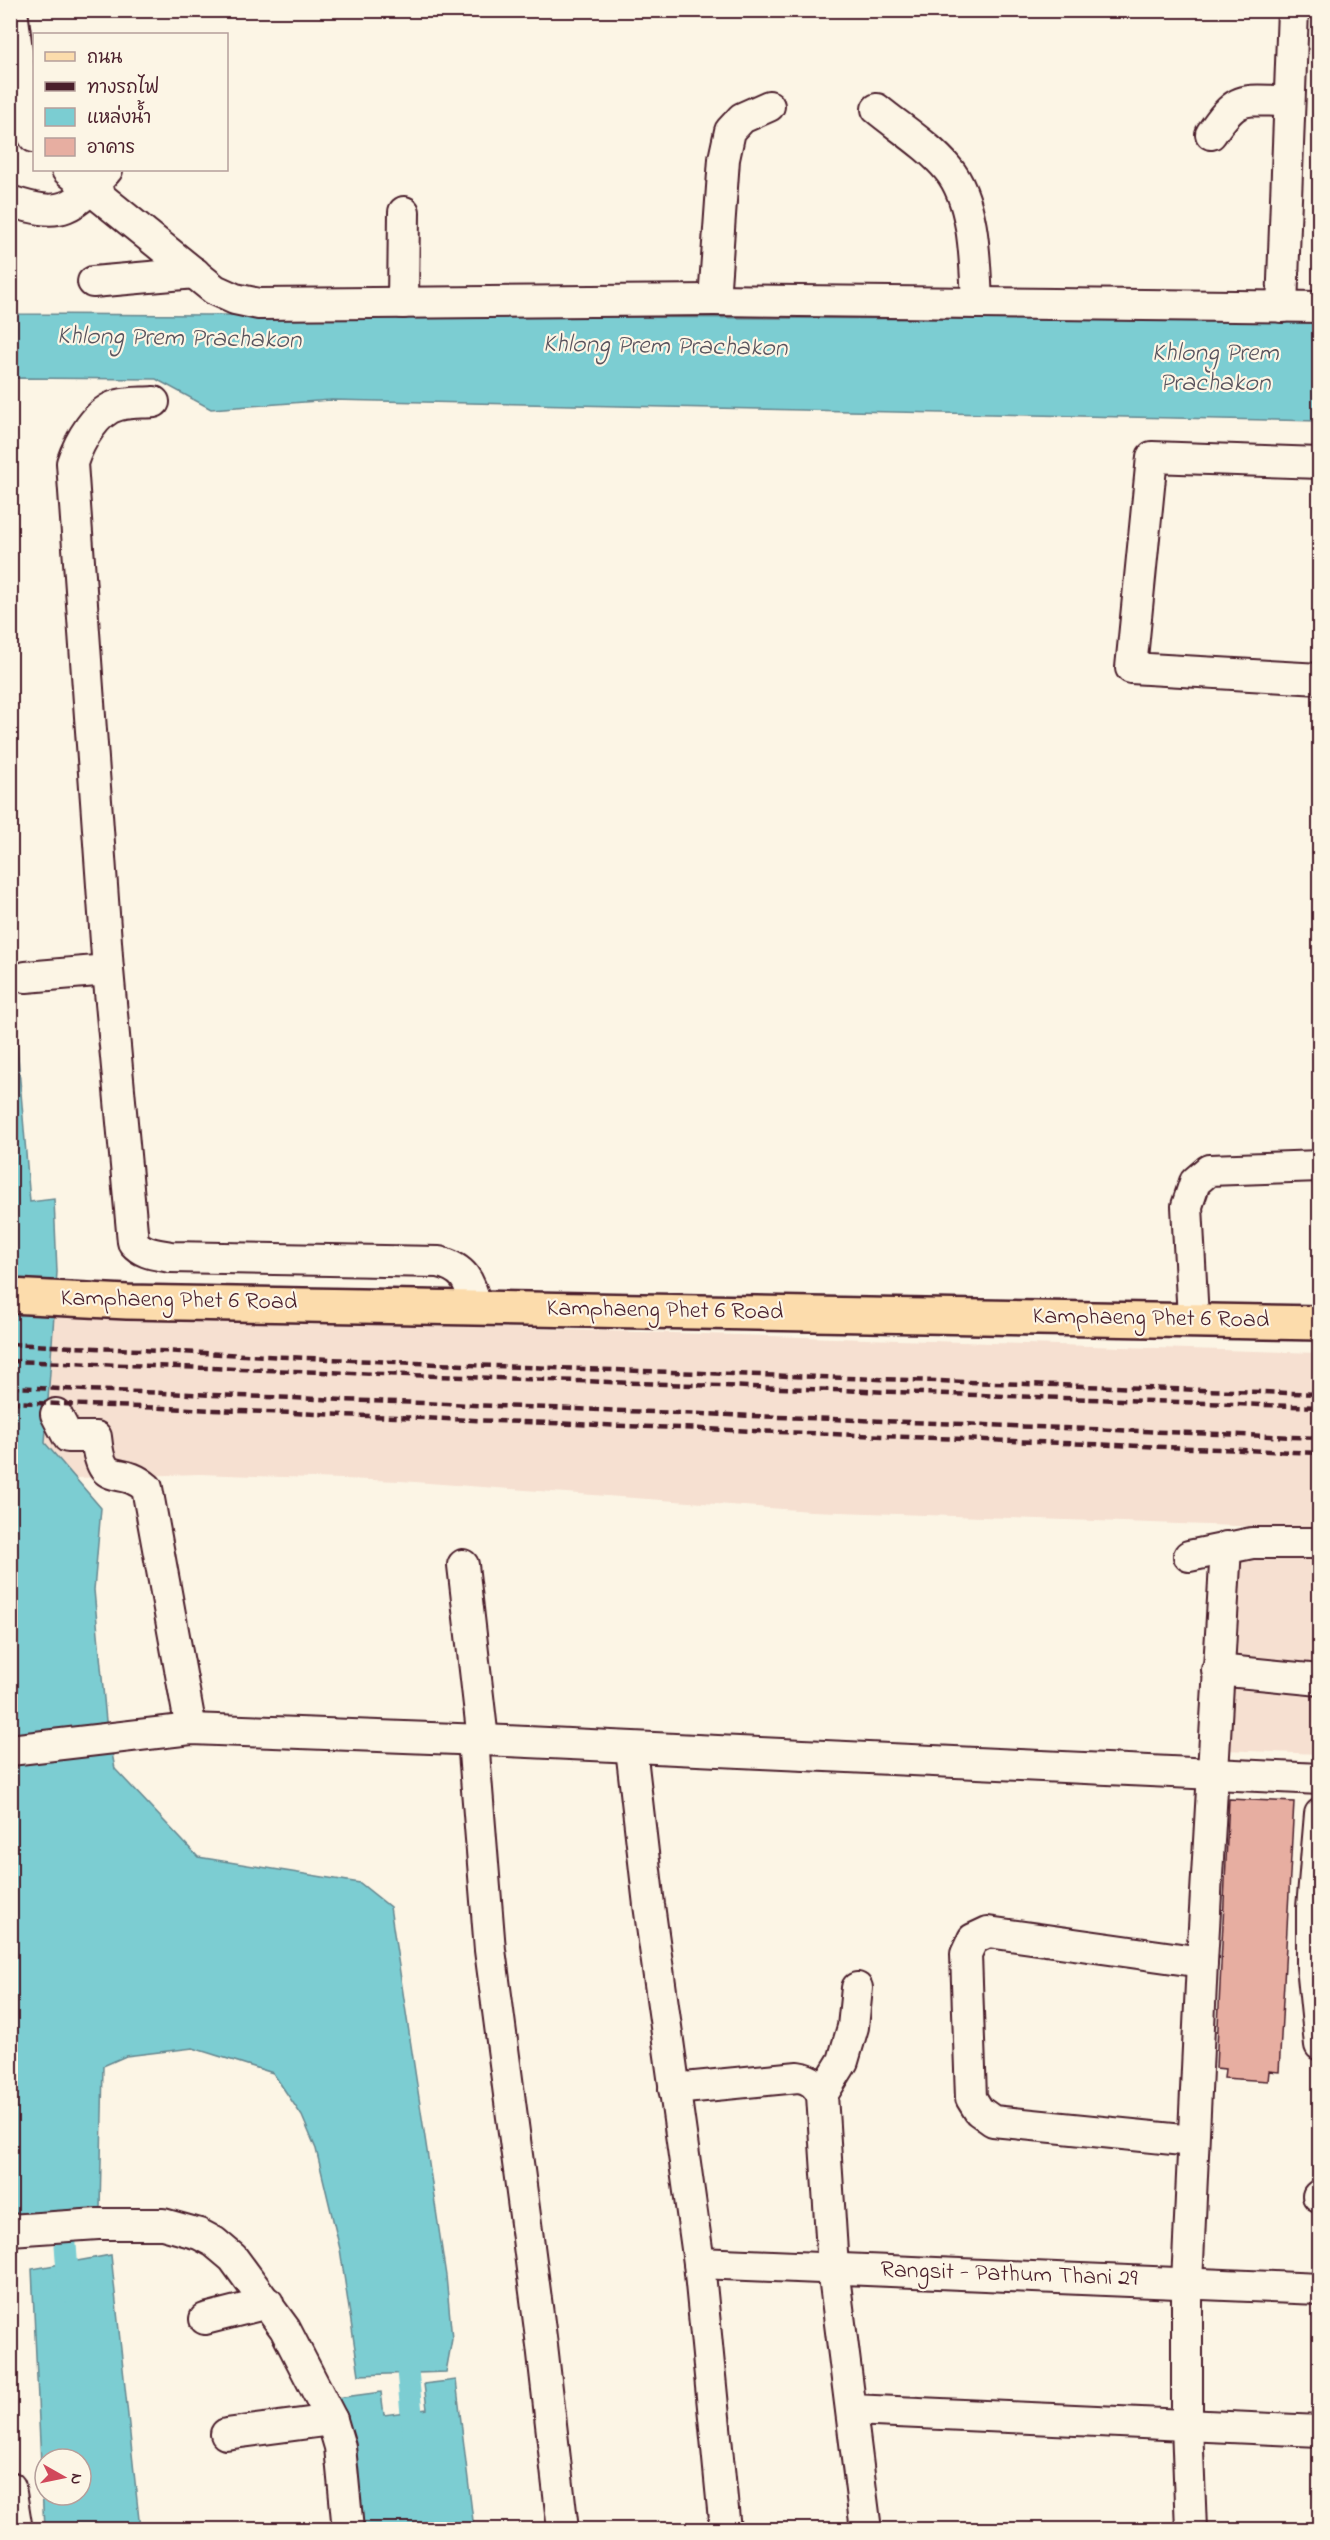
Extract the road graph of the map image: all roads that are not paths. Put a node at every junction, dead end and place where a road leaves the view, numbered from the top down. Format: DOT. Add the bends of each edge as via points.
graph roads {
  1 [pos="12,10"];
  2 [pos="1293,10"];
  3 [pos="1289,101"];
  4 [pos="769,106"];
  5 [pos="877,109"];
  6 [pos="33,134"];
  7 [pos="1211,134"];
  8 [pos="71,171"];
  9 [pos="99,179"];
  10 [pos="10,201"];
  11 [pos="404,212"];
  12 [pos="195,273"];
  13 [pos="93,282"];
  14 [pos="714,300"];
  15 [pos="403,303"];
  16 [pos="977,303"];
  17 [pos="1282,306"];
  18 [pos="1320,307"];
  19 [pos="154,402"];
  20 [pos="1320,463"];
  21 [pos="1320,679"];
  22 [pos="108,970"];
  23 [pos="26,977"];
  24 [pos="1320,1166"];
  25 [pos="10,1296"];
  26 [pos="477,1308"];
  27 [pos="1193,1319"];
  28 [pos="1320,1323"];
  29 [pos="56,1414"];
  30 [pos="1320,1543"];
  31 [pos="1226,1547"];
  32 [pos="1189,1556"];
  33 [pos="463,1565"];
  34 [pos="1218,1670"];
  35 [pos="1320,1680"];
  36 [pos="191,1729"];
  37 [pos="478,1740"];
  38 [pos="631,1748"];
  39 [pos="10,1750"];
  40 [pos="1214,1773"];
  41 [pos="1320,1779"];
  42 [pos="1320,1814"];
  43 [pos="1202,1962"];
  44 [pos="857,1988"];
  45 [pos="1320,2044"];
  46 [pos="674,2089"];
  47 [pos="822,2096"];
  48 [pos="1193,2141"];
  49 [pos="10,2230"];
  50 [pos="699,2264"];
  51 [pos="833,2268"];
  52 [pos="1187,2283"];
  53 [pos="1320,2289"];
  54 [pos="268,2303"];
  55 [pos="205,2319"];
  56 [pos="852,2410"];
  57 [pos="332,2420"];
  58 [pos="1186,2425"];
  59 [pos="1320,2431"];
  60 [pos="226,2434"];
  61 [pos="10,2487"];
  62 [pos="17,2529"];
  63 [pos="348,2529"];
  64 [pos="563,2529"];
  65 [pos="725,2529"];
  66 [pos="866,2529"];
  67 [pos="1191,2529"];
  1 -- 6 [label="street" via="26,123"];
  2 -- 3 [label="street"];
  3 -- 7 [label="street" via="1241,101 1231,107"];
  3 -- 17 [label="street"];
  4 -- 14 [label="street" via="742,118 730,131 724,159"];
  5 -- 16 [label="street" via="949,169 962,193 969,219"];
  8 -- 9 [label="street"];
  9 -- 10 [label="street" via="68,208 53,211"];
  9 -- 12 [label="street"];
  11 -- 15 [label="street"];
  12 -- 13 [label="street"];
  12 -- 15 [label="street" via="215,290 259,303"];
  14 -- 15 [label="street"];
  14 -- 16 [label="street"];
  16 -- 17 [label="street"];
  17 -- 18 [label="street"];
  19 -- 22 [label="street" via="117,405 101,415 78,446 72,463"];
  20 -- 21 [label="street" via="1152,457 1131,668"];
  22 -- 23 [label="street"];
  22 -- 26 [label="street" via="134,1242 138,1249 170,1257 439,1262 461,1272 469,1282"];
  24 -- 27 [label="street" via="1209,1170 1195,1182 1186,1206"];
  25 -- 26 [label="main road, Kamphaeng Phet 6 Road"];
  26 -- 27 [label="main road, Kamphaeng Phet 6 Road"];
  27 -- 28 [label="main road, Kamphaeng Phet 6 Road"];
  29 -- 36 [label="street" via="68,1437 96,1437 101,1466 111,1475 136,1479 147,1488"];
  30 -- 31 [label="street" via="1261,1542"];
  31 -- 32 [label="street"];
  31 -- 34 [label="street"];
  33 -- 37 [label="street"];
  34 -- 35 [label="street"];
  34 -- 40 [label="street"];
  36 -- 37 [label="street"];
  36 -- 39 [label="street"];
  37 -- 38 [label="street"];
  37 -- 64 [label="street" via="490,1950"];
  38 -- 40 [label="street"];
  38 -- 46 [label="street"];
  40 -- 41 [label="street"];
  40 -- 43 [label="street"];
  42 -- 45 [label="street" via="1312,1966"];
  43 -- 48 [label="street"];
  43 -- 48 [label="street" via="988,1932 973,1939 966,1954 971,2098 979,2111 993,2121"];
  44 -- 47 [label="street" via="843,2061"];
  46 -- 47 [label="street" via="798,2076 817,2085"];
  46 -- 50 [label="street"];
  47 -- 51 [label="street"];
  48 -- 52 [label="street"];
  49 -- 54 [label="street" via="163,2224 200,2234 232,2258"];
  50 -- 51 [label="street, Rangsit - Pathum Thani 29"];
  50 -- 65 [label="street"];
  51 -- 52 [label="street, Rangsit - Pathum Thani 29"];
  51 -- 56 [label="street"];
  52 -- 53 [label="street, Rangsit - Pathum Thani 29"];
  52 -- 58 [label="street"];
  54 -- 55 [label="street"];
  54 -- 57 [label="street"];
  56 -- 58 [label="street"];
  56 -- 66 [label="street"];
  57 -- 60 [label="street"];
  57 -- 63 [label="street" via="340,2447"];
  58 -- 59 [label="street"];
  58 -- 67 [label="street"];
  61 -- 62 [label="street"];
}
